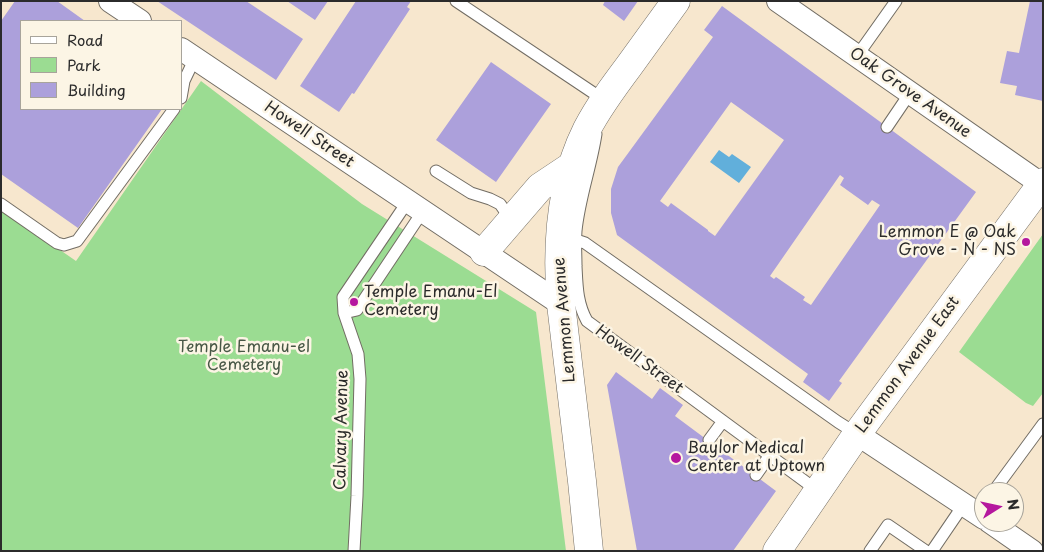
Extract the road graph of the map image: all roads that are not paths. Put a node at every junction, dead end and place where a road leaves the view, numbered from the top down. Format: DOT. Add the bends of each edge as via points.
graph roads {
  1 [pos="110,1"];
  2 [pos="456,1"];
  3 [pos="676,1"];
  4 [pos="778,1"];
  5 [pos="896,1"];
  6 [pos="138,20"];
  7 [pos="188,54"];
  8 [pos="857,56"];
  9 [pos="182,92"];
  10 [pos="910,93"];
  11 [pos="602,104"];
  12 [pos="173,110"];
  13 [pos="887,127"];
  14 [pos="572,165"];
  15 [pos="436,171"];
  16 [pos="1042,183"];
  17 [pos="1,204"];
  18 [pos="416,206"];
  19 [pos="512,221"];
  20 [pos="576,240"];
  21 [pos="484,252"];
  22 [pos="561,304"];
  23 [pos="344,313"];
  24 [pos="723,421"];
  25 [pos="1043,424"];
  26 [pos="857,434"];
  27 [pos="709,440"];
  28 [pos="770,456"];
  29 [pos="756,475"];
  30 [pos="1000,482"];
  31 [pos="818,491"];
  32 [pos="974,508"];
  33 [pos="974,517"];
  34 [pos="1007,532"];
  35 [pos="354,551"];
  36 [pos="589,551"];
  37 [pos="777,551"];
  38 [pos="870,551"];
  39 [pos="926,551"];
  40 [pos="932,551"];
  41 [pos="1032,551"];
  1 -- 6 [label="street"];
  2 -- 11 [label="lane"];
  3 -- 11 [label="main road, Lemmon Avenue"];
  4 -- 8 [label="street, Oak Grove Avenue"];
  5 -- 8 [label="lane"];
  7 -- 9 [label="lane"];
  7 -- 18 [label="street, Howell Street"];
  8 -- 10 [label="street, Oak Grove Avenue"];
  10 -- 13 [label="lane"];
  10 -- 16 [label="street, Oak Grove Avenue"];
  11 -- 14 [label="main road, Lemmon Avenue"];
  11 -- 20 [label="lane, Howell Street"];
  12 -- 17 [label="lane" via="77,241 64,245 57,243"];
  14 -- 19 [label="main road" via="540,187"];
  14 -- 22 [label="main road, Lemmon Avenue" via="563,202 560,235"];
  15 -- 19 [label="lane" via="471,193 500,204"];
  16 -- 26 [label="main road, Lemmon Avenue East"];
  18 -- 21 [label="street, Howell Street"];
  18 -- 23 [label="lane, Calvary Avenue" via="343,297"];
  18 -- 23 [label="lane" via="357,310"];
  19 -- 21 [label="main road"];
  20 -- 24 [label="lane, Howell Street" via="578,298 587,322"];
  20 -- 26 [label="lane" via="585,243"];
  21 -- 22 [label="street, Howell Street"];
  22 -- 36 [label="main road, Lemmon Avenue"];
  23 -- 35 [label="lane, Calvary Avenue" via="358,354 360,379"];
  24 -- 27 [label="lane"];
  24 -- 28 [label="lane, Howell Street"];
  25 -- 30 [label="lane"];
  26 -- 31 [label="main road, Lemmon Avenue East"];
  26 -- 32 [label="street"];
  28 -- 29 [label="lane"];
  28 -- 31 [label="lane, Howell Street"];
  31 -- 37 [label="main road, Lemmon Avenue East"];
  33 -- 40 [label="lane"];
  34 -- 41 [label="street"];
  38 -- 39 [label="lane" via="888,525"];
}
